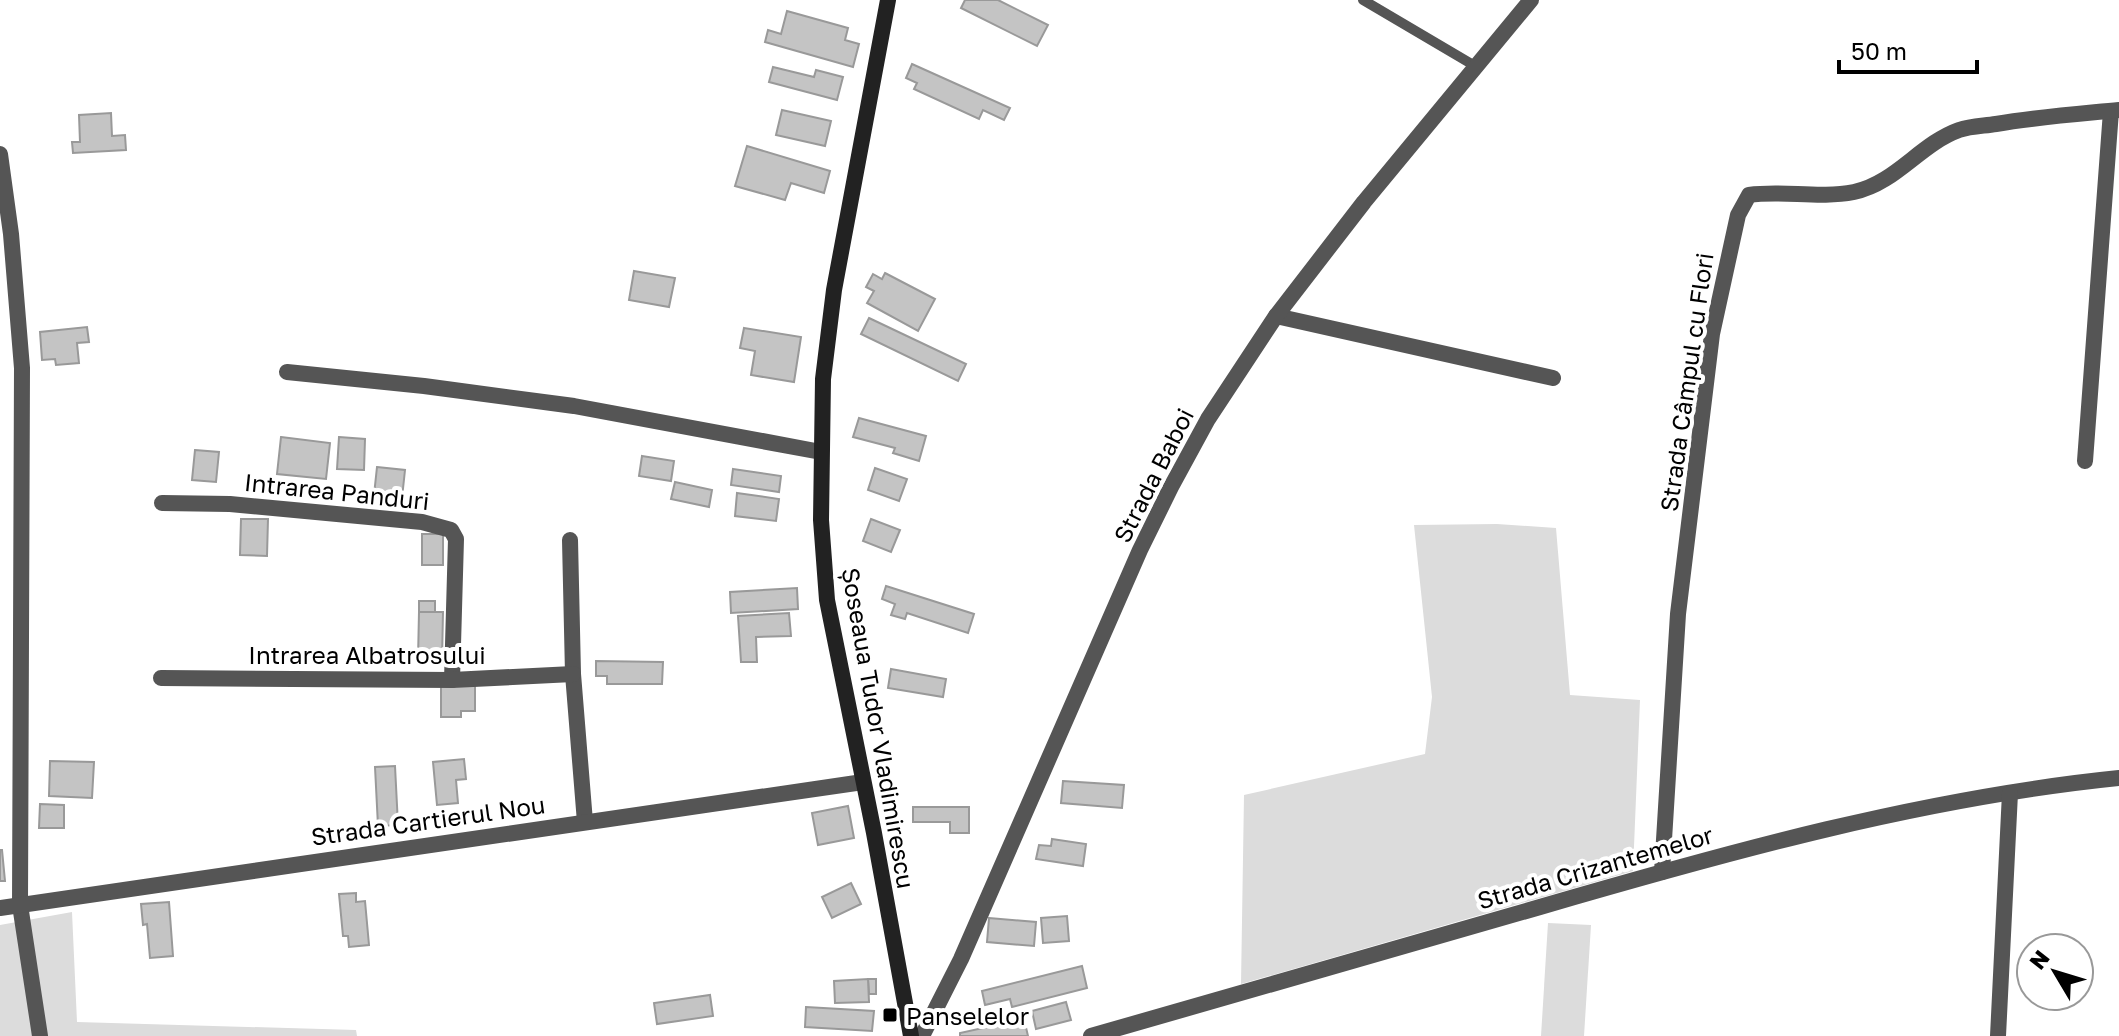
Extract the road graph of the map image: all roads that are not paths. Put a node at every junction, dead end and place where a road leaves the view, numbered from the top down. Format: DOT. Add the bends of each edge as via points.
graph roads {
  1 [pos="888,0"];
  2 [pos="1363,0"];
  3 [pos="1531,0"];
  4 [pos="1475,66"];
  5 [pos="2115,111"];
  6 [pos="0,154"];
  7 [pos="1276,316"];
  8 [pos="287,372"];
  9 [pos="1553,378"];
  10 [pos="821,452"];
  11 [pos="2085,461"];
  12 [pos="162,503"];
  13 [pos="570,540"];
  14 [pos="573,674"];
  15 [pos="161,678"];
  16 [pos="452,680"];
  17 [pos="2119,778"];
  18 [pos="863,782"];
  19 [pos="2010,793"];
  20 [pos="585,822"];
  21 [pos="1662,872"];
  22 [pos="20,905"];
  23 [pos="0,908"];
  24 [pos="40,1036"];
  25 [pos="911,1036"];
  26 [pos="922,1036"];
  27 [pos="1091,1036"];
  28 [pos="1998,1036"];
  1 -- 10 [label="main road, Șoseaua Tudor Vladimirescu" via="834,290"];
  2 -- 4 [label="lane"];
  3 -- 4 [label="street, Strada Baboi"];
  4 -- 7 [label="street, Strada Baboi"];
  5 -- 11 [label="street"];
  5 -- 21 [label="street, Strada Câmpul cu Flori" via="1961,129 1883,182 1853,192 1749,195 1738,215 1712,334 1678,614"];
  6 -- 22 [label="street" via="22,368"];
  7 -- 9 [label="street"];
  7 -- 26 [label="street, Strada Baboi" via="1208,419 1171,487"];
  8 -- 10 [label="street" via="574,406"];
  10 -- 18 [label="main road, Șoseaua Tudor Vladimirescu" via="827,600"];
  12 -- 16 [label="street, Intrarea Panduri" via="230,504 422,522 451,530 456,539"];
  13 -- 14 [label="street"];
  14 -- 16 [label="street, Intrarea Albatrosului"];
  14 -- 20 [label="street"];
  15 -- 16 [label="street, Intrarea Albatrosului"];
  17 -- 19 [label="street, Strada Crizantemelor"];
  18 -- 20 [label="street, Strada Cartierul Nou"];
  18 -- 25 [label="main road, Șoseaua Tudor Vladimirescu"];
  19 -- 21 [label="street, Strada Crizantemelor" via="1845,825"];
  19 -- 28 [label="street"];
  20 -- 22 [label="street, Strada Cartierul Nou"];
  21 -- 27 [label="street, Strada Crizantemelor"];
  22 -- 23 [label="street, Strada Cartierul Nou"];
  22 -- 24 [label="street"];
}
